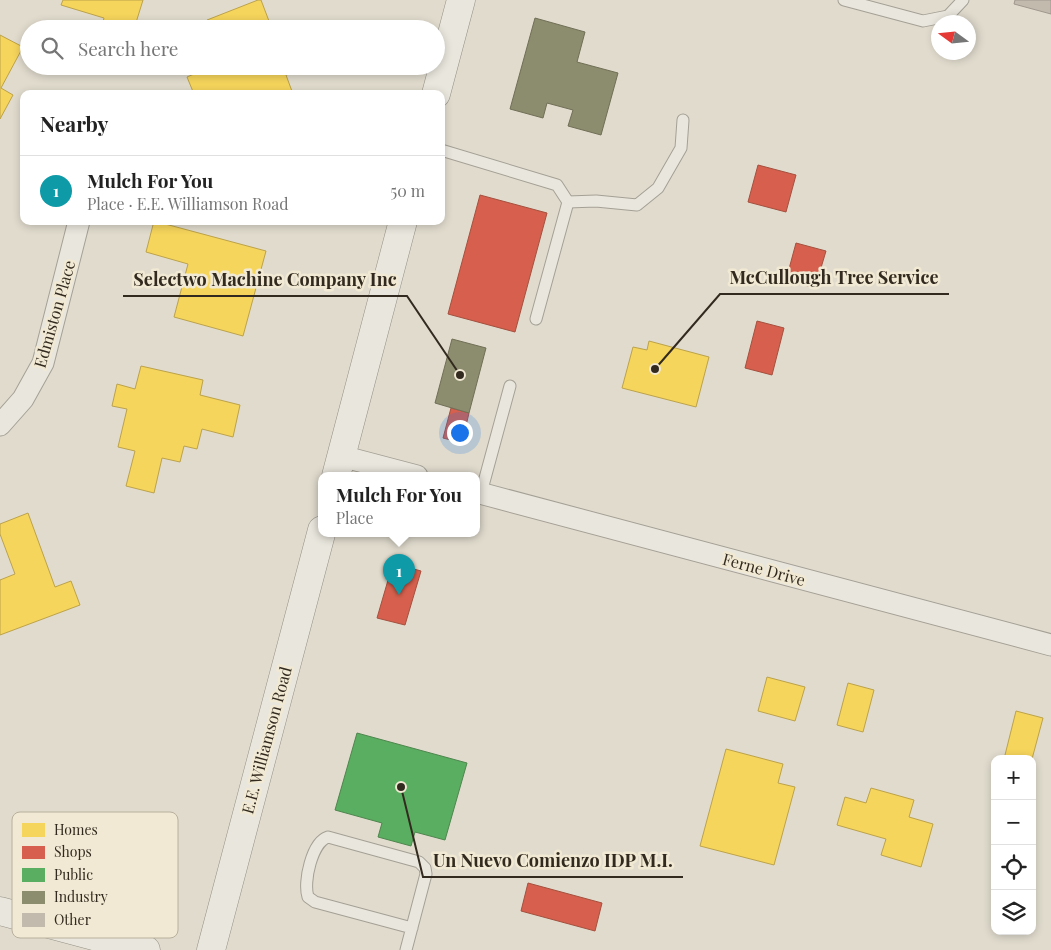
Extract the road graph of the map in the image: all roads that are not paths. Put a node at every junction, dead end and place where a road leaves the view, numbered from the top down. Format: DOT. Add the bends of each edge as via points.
graph roads {
  1 [pos="461,0"];
  2 [pos="844,0"];
  3 [pos="963,0"];
  4 [pos="445,60"];
  5 [pos="441,75"];
  6 [pos="437,90"];
  7 [pos="682,120"];
  8 [pos="445,151"];
  9 [pos="568,202"];
  10 [pos="79,225"];
  11 [pos="402,225"];
  12 [pos="536,319"];
  13 [pos="510,386"];
  14 [pos="0,425"];
  15 [pos="338,466"];
  16 [pos="385,472"];
  17 [pos="480,490"];
  18 [pos="480,493"];
  19 [pos="320,537"];
  20 [pos="1051,645"];
  21 [pos="412,928"];
  22 [pos="101,938"];
  23 [pos="146,950"];
  24 [pos="212,950"];
  25 [pos="406,950"];
  1 -- 4 [label="street"];
  2 -- 3 [label="lane" via="923,21 948,16"];
  5 -- 6 [label="street"];
  7 -- 9 [label="lane" via="681,148 658,188 637,205"];
  8 -- 9 [label="lane" via="557,185"];
  9 -- 12 [label="lane"];
  10 -- 14 [label="street, Edmiston Place" via="43,363 23,399"];
  11 -- 15 [label="street"];
  13 -- 17 [label="lane"];
  15 -- 16 [label="street"];
  18 -- 20 [label="street, Ferne Drive"];
  19 -- 24 [label="street, E.E. Williamson Road"];
  21 -- 21 [label="lane" via="426,874 419,862 337,839 321,839 316,845 305,888 308,897 315,902"];
  21 -- 25 [label="lane"];
  22 -- 23 [label="street"];
}
